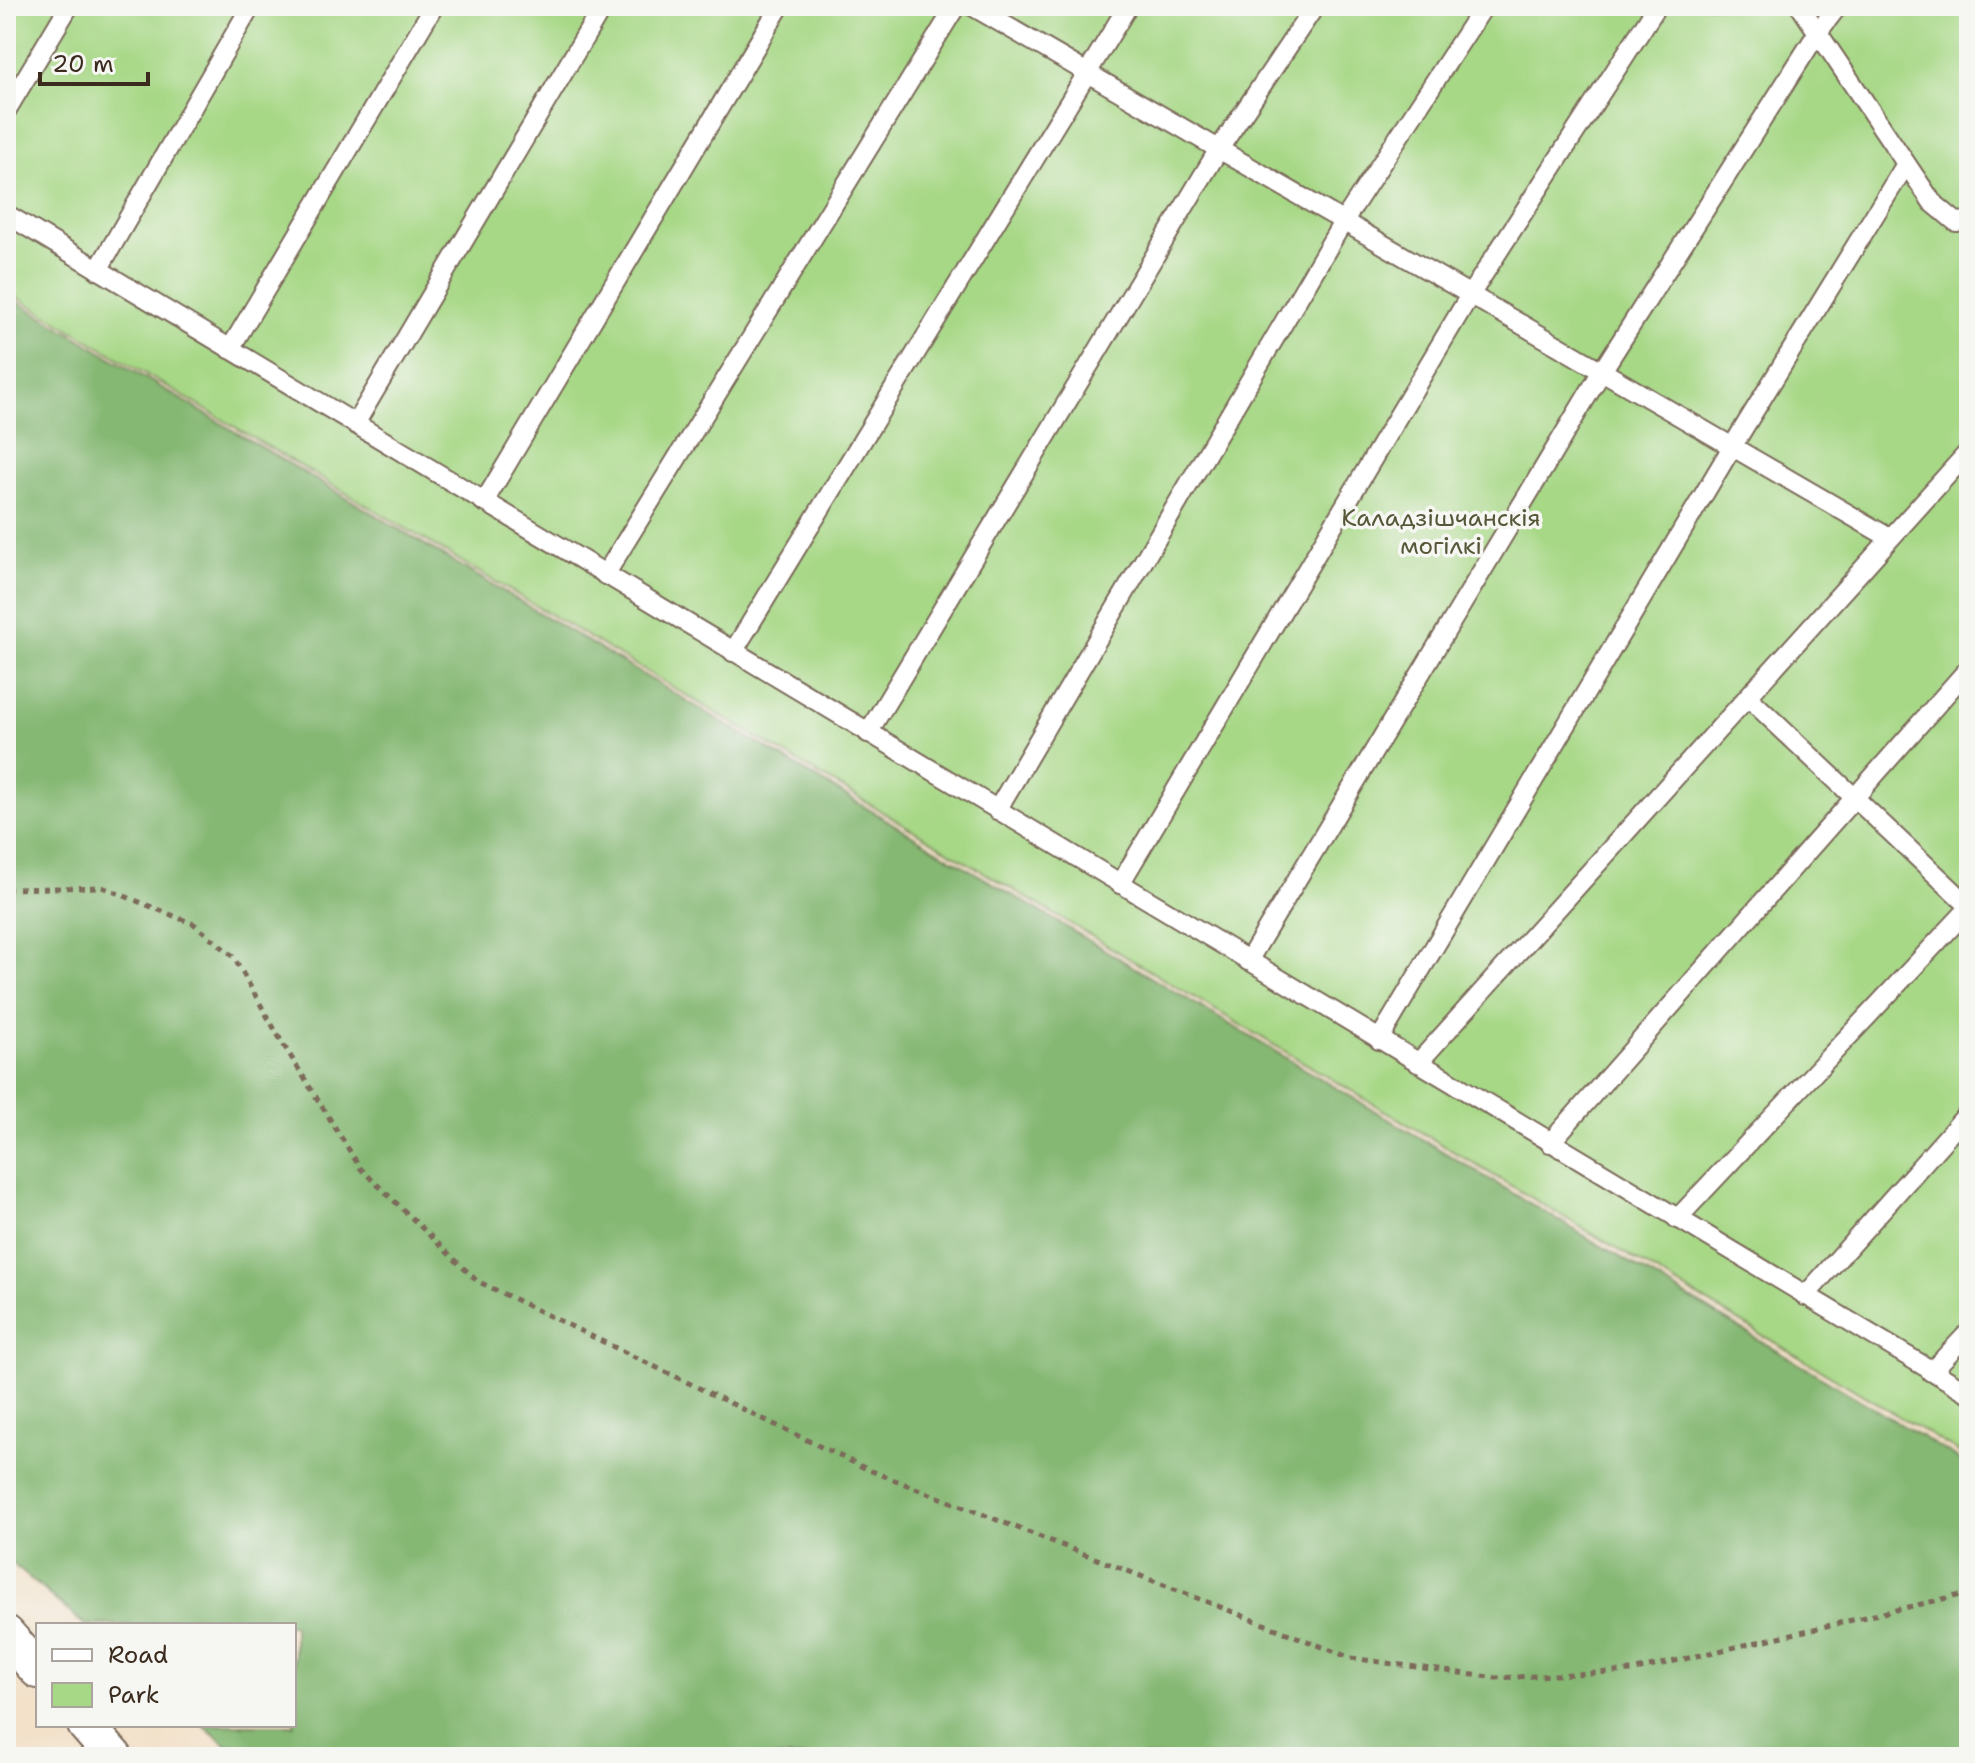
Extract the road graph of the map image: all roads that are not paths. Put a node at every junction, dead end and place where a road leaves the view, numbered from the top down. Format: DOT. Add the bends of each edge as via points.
graph roads {
  1 [pos="69,6"];
  2 [pos="251,6"];
  3 [pos="434,6"];
  4 [pos="603,6"];
  5 [pos="780,6"];
  6 [pos="956,6"];
  7 [pos="972,6"];
  8 [pos="1128,6"];
  9 [pos="1315,6"];
  10 [pos="1484,6"];
  11 [pos="1657,6"];
  12 [pos="1800,6"];
  13 [pos="1838,6"];
  14 [pos="1818,32"];
  15 [pos="1087,73"];
  16 [pos="6,111"];
  17 [pos="1219,149"];
  18 [pos="1906,164"];
  19 [pos="6,214"];
  20 [pos="1969,221"];
  21 [pos="1343,222"];
  22 [pos="98,270"];
  23 [pos="1470,295"];
  24 [pos="230,349"];
  25 [pos="1602,371"];
  26 [pos="355,424"];
  27 [pos="1732,447"];
  28 [pos="1969,451"];
  29 [pos="484,502"];
  30 [pos="1888,537"];
  31 [pos="605,575"];
  32 [pos="733,652"];
  33 [pos="1969,668"];
  34 [pos="1748,697"];
  35 [pos="868,733"];
  36 [pos="1853,796"];
  37 [pos="997,810"];
  38 [pos="1120,884"];
  39 [pos="1969,907"];
  40 [pos="1248,961"];
  41 [pos="1379,1040"];
  42 [pos="1418,1063"];
  43 [pos="1969,1112"];
  44 [pos="1550,1143"];
  45 [pos="1677,1219"];
  46 [pos="1805,1296"];
  47 [pos="1969,1332"];
  48 [pos="1931,1372"];
  49 [pos="1969,1393"];
  50 [pos="6,1634"];
  51 [pos="36,1668"];
  52 [pos="88,1727"];
  53 [pos="114,1757"];
  1 -- 16 [label="lane"];
  2 -- 22 [label="lane"];
  3 -- 24 [label="lane"];
  4 -- 26 [label="lane"];
  5 -- 29 [label="lane"];
  6 -- 31 [label="lane"];
  7 -- 15 [label="lane"];
  8 -- 15 [label="lane"];
  9 -- 17 [label="lane"];
  10 -- 21 [label="lane"];
  11 -- 23 [label="lane"];
  12 -- 14 [label="lane"];
  13 -- 14 [label="lane"];
  14 -- 18 [label="lane"];
  14 -- 25 [label="lane"];
  15 -- 17 [label="lane"];
  15 -- 32 [label="lane"];
  17 -- 21 [label="lane"];
  17 -- 35 [label="lane"];
  18 -- 20 [label="lane" via="1932,202 1956,222"];
  18 -- 27 [label="lane"];
  19 -- 22 [label="lane"];
  21 -- 23 [label="lane"];
  21 -- 37 [label="lane"];
  22 -- 24 [label="lane"];
  23 -- 25 [label="lane"];
  23 -- 38 [label="lane"];
  24 -- 26 [label="lane"];
  25 -- 27 [label="lane"];
  25 -- 40 [label="lane"];
  26 -- 29 [label="lane"];
  27 -- 30 [label="lane"];
  27 -- 41 [label="lane"];
  28 -- 30 [label="lane"];
  29 -- 31 [label="lane"];
  30 -- 34 [label="lane"];
  31 -- 32 [label="lane"];
  32 -- 35 [label="lane"];
  33 -- 36 [label="lane"];
  34 -- 36 [label="lane"];
  34 -- 42 [label="lane"];
  35 -- 37 [label="lane"];
  36 -- 39 [label="lane"];
  36 -- 44 [label="lane"];
  37 -- 38 [label="lane"];
  38 -- 40 [label="lane"];
  39 -- 45 [label="lane"];
  40 -- 41 [label="lane"];
  41 -- 42 [label="lane"];
  42 -- 44 [label="lane"];
  43 -- 46 [label="lane"];
  44 -- 45 [label="lane"];
  45 -- 46 [label="lane"];
  46 -- 48 [label="lane"];
  47 -- 48 [label="lane"];
  48 -- 49 [label="lane"];
  50 -- 51 [label="street"];
  52 -- 53 [label="street"];
}
